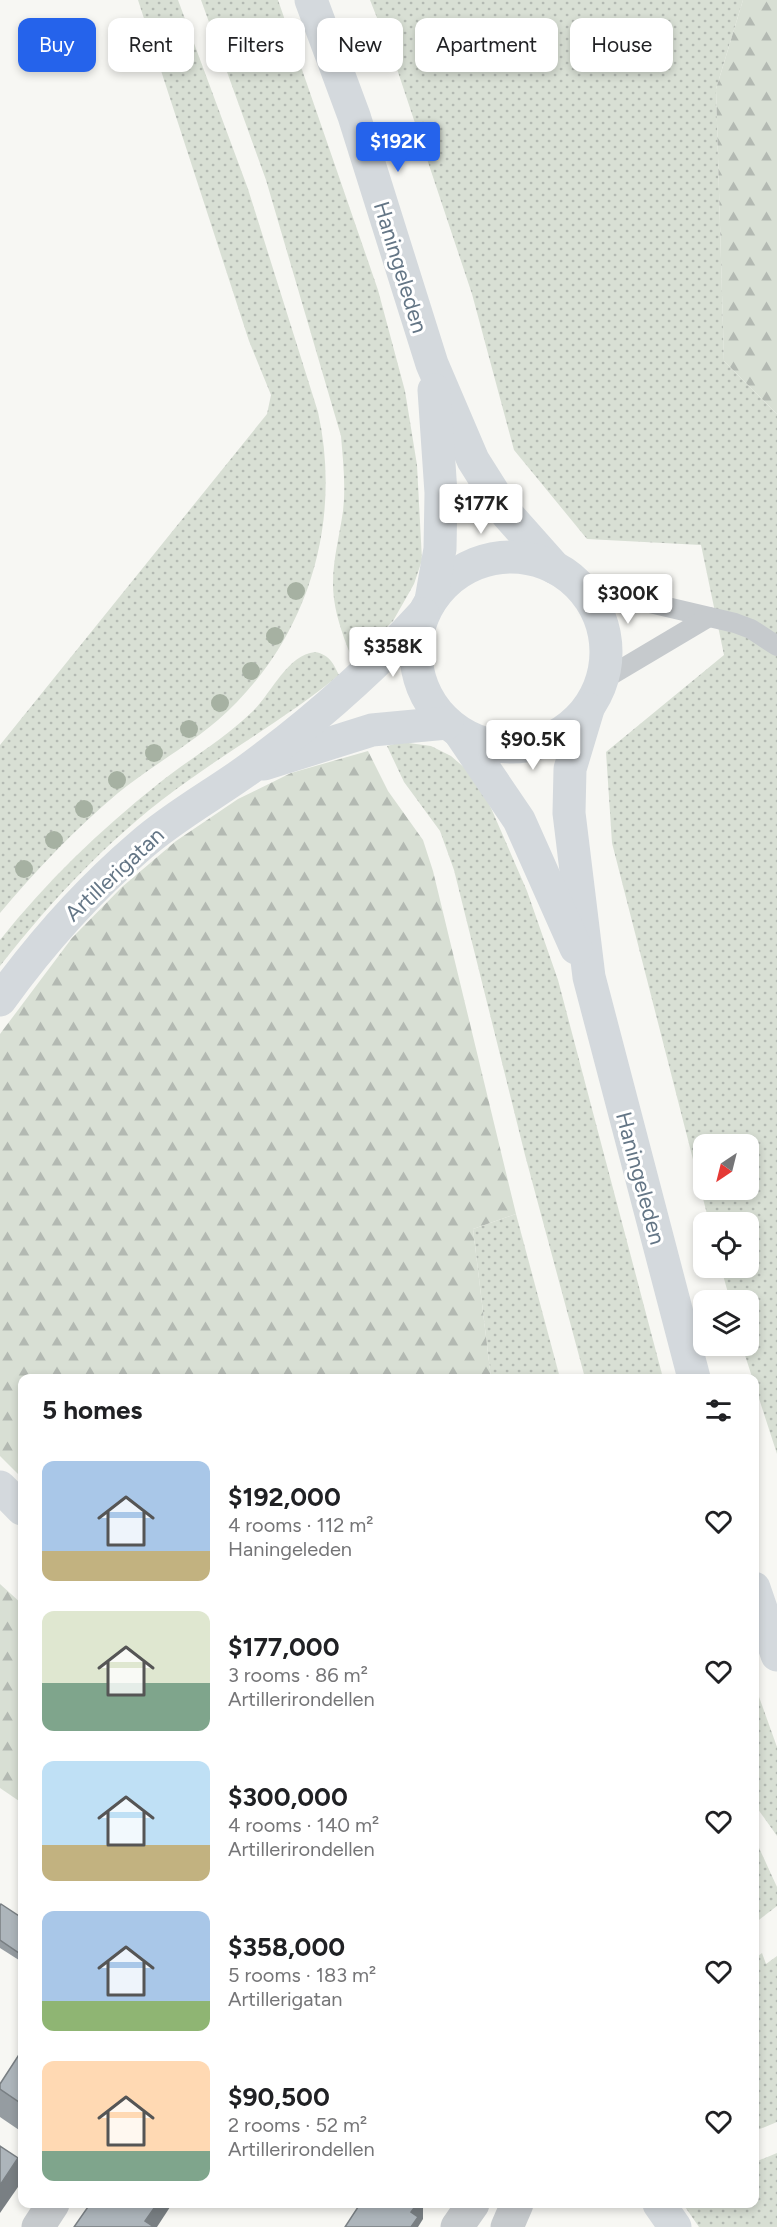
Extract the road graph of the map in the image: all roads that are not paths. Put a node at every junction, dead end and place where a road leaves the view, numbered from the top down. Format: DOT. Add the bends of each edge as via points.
graph roads {
  1 [pos="311,0"];
  2 [pos="432,364"];
  3 [pos="555,568"];
  4 [pos="582,587"];
  5 [pos="428,607"];
  6 [pos="709,617"];
  7 [pos="777,646"];
  8 [pos="603,680"];
  9 [pos="588,709"];
  10 [pos="453,728"];
  11 [pos="248,769"];
  12 [pos="589,977"];
  13 [pos="0,1000"];
  14 [pos="693,1374"];
  15 [pos="0,1488"];
  16 [pos="18,1505"];
  17 [pos="759,1603"];
  18 [pos="777,1655"];
  19 [pos="50,2208"];
  20 [pos="469,2208"];
  21 [pos="515,2208"];
  22 [pos="38,2227"];
  23 [pos="457,2227"];
  24 [pos="507,2227"];
  1 -- 2 [label="main road, Haningeleden" via="354,116"];
  2 -- 3 [label="main road, Haningeleden" via="473,460 507,514"];
  2 -- 5 [label="main road, Haningeleden" via="441,493 440,549"];
  3 -- 4 [label="main road"];
  3 -- 5 [label="main road" via="522,557 487,560 455,574"];
  4 -- 6 [label="lane"];
  4 -- 8 [label="main road" via="599,615 607,647"];
  5 -- 10 [label="main road" via="417,636 416,660 431,705"];
  5 -- 11 [label="main road, Artillerigatan" via="386,655"];
  6 -- 7 [label="lane" via="751,629"];
  6 -- 8 [label="lane"];
  8 -- 9 [label="main road"];
  9 -- 10 [label="main road" via="562,734 529,746 493,746"];
  9 -- 12 [label="main road, Haningeleden" via="570,769 569,813"];
  10 -- 11 [label="main road, Artillerigatan" via="372,730"];
  10 -- 12 [label="main road, Haningeleden" via="519,820"];
  11 -- 13 [label="main road, Artillerigatan" via="193,804 91,890 42,943"];
  12 -- 14 [label="main road, Haningeleden"];
  15 -- 16 [label="main road"];
  17 -- 18 [label="main road"];
  19 -- 22 [label="street"];
  20 -- 23 [label="street"];
  21 -- 24 [label="street"];
}
